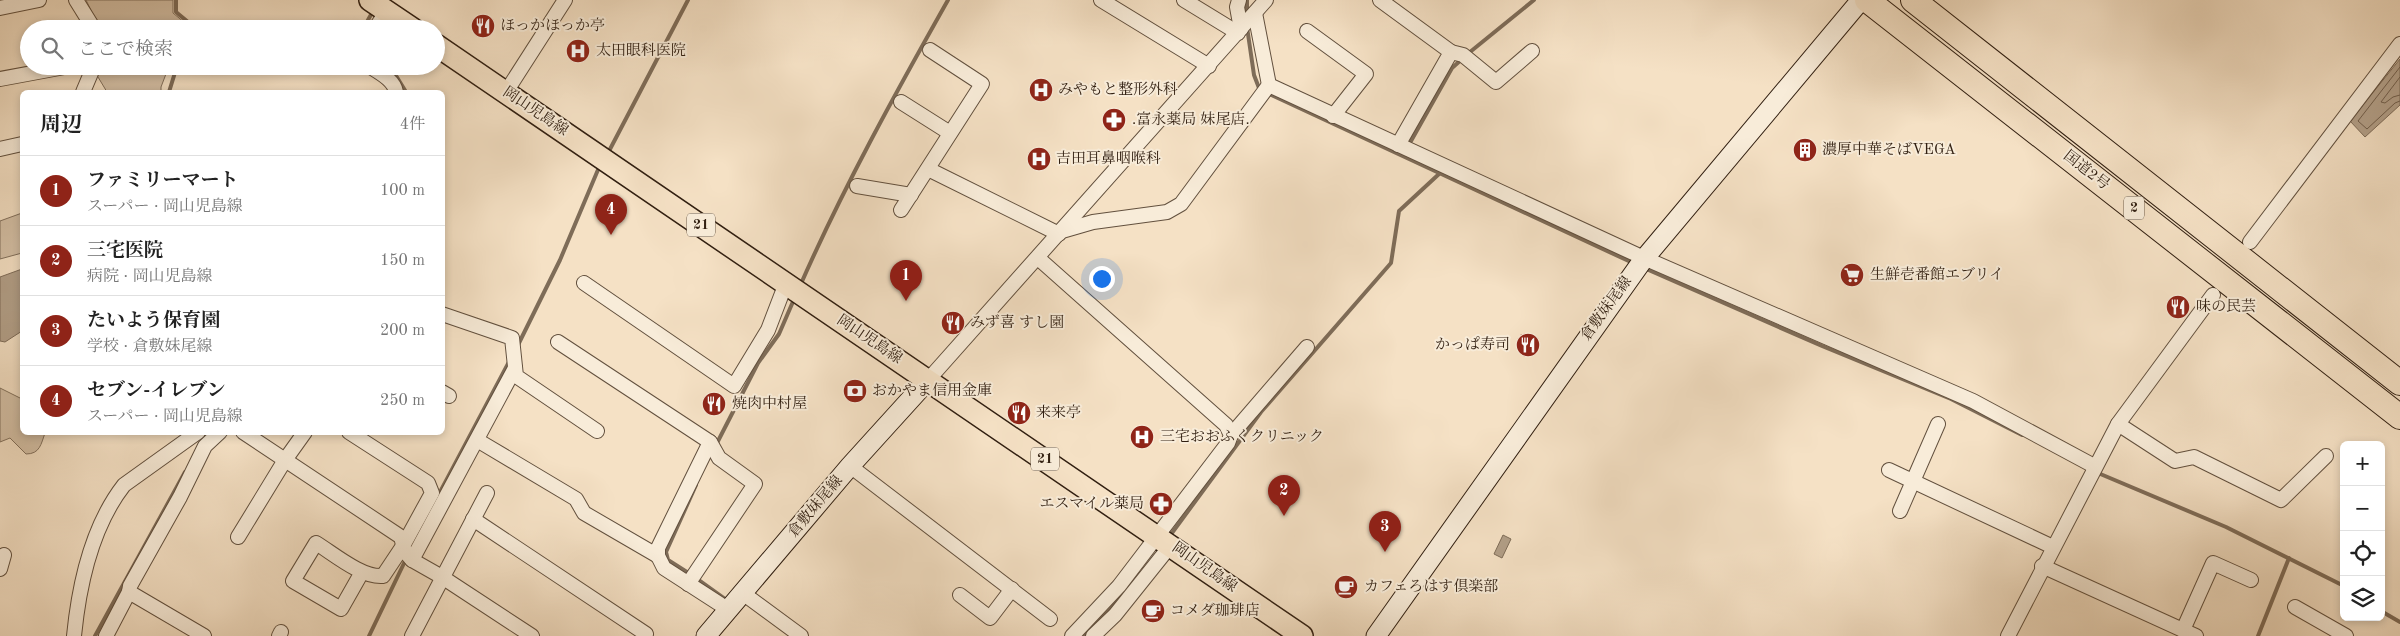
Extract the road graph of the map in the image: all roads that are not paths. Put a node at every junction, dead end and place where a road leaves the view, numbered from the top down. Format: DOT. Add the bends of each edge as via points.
graph roads {
  1 [pos="39,0"];
  2 [pos="76,0"];
  3 [pos="566,0"];
  4 [pos="1102,0"];
  5 [pos="1184,0"];
  6 [pos="1239,0"];
  7 [pos="1266,0"];
  8 [pos="1380,0"];
  9 [pos="1861,0"];
  10 [pos="1867,0"];
  11 [pos="1913,0"];
  12 [pos="379,6"];
  13 [pos="0,8"];
  14 [pos="88,20"];
  15 [pos="377,20"];
  16 [pos="400,20"];
  17 [pos="1246,24"];
  18 [pos="1307,31"];
  19 [pos="2400,44"];
  20 [pos="930,50"];
  21 [pos="445,51"];
  22 [pos="1532,51"];
  23 [pos="1451,52"];
  24 [pos="1209,66"];
  25 [pos="22,75"];
  26 [pos="90,75"];
  27 [pos="382,75"];
  28 [pos="0,79"];
  29 [pos="84,90"];
  30 [pos="396,90"];
  31 [pos="1265,90"];
  32 [pos="506,92"];
  33 [pos="901,102"];
  34 [pos="1334,116"];
  35 [pos="950,133"];
  36 [pos="20,144"];
  37 [pos="1398,145"];
  38 [pos="0,149"];
  39 [pos="928,169"];
  40 [pos="857,186"];
  41 [pos="911,195"];
  42 [pos="901,210"];
  43 [pos="1060,232"];
  44 [pos="2250,242"];
  45 [pos="1038,258"];
  46 [pos="1641,263"];
  47 [pos="584,283"];
  48 [pos="794,289"];
  49 [pos="2213,295"];
  50 [pos="445,315"];
  51 [pos="558,342"];
  52 [pos="1306,348"];
  53 [pos="515,366"];
  54 [pos="928,380"];
  55 [pos="2400,383"];
  56 [pos="2400,417"];
  57 [pos="1938,424"];
  58 [pos="2118,424"];
  59 [pos="597,432"];
  60 [pos="194,435"];
  61 [pos="217,435"];
  62 [pos="248,435"];
  63 [pos="303,435"];
  64 [pos="354,435"];
  65 [pos="1231,435"];
  66 [pos="477,440"];
  67 [pos="713,447"];
  68 [pos="2326,456"];
  69 [pos="285,460"];
  70 [pos="850,466"];
  71 [pos="2094,466"];
  72 [pos="1889,470"];
  73 [pos="1913,482"];
  74 [pos="487,493"];
  75 [pos="1900,511"];
  76 [pos="473,519"];
  77 [pos="238,537"];
  78 [pos="1164,541"];
  79 [pos="2053,547"];
  80 [pos="408,554"];
  81 [pos="4,555"];
  82 [pos="658,556"];
  83 [pos="2042,566"];
  84 [pos="0,569"];
  85 [pos="362,572"];
  86 [pos="442,577"];
  87 [pos="691,579"];
  88 [pos="2251,580"];
  89 [pos="1012,589"];
  90 [pos="129,592"];
  91 [pos="744,594"];
  92 [pos="960,595"];
  93 [pos="2294,606"];
  94 [pos="725,608"];
  95 [pos="1050,619"];
  96 [pos="2183,630"];
  97 [pos="74,636"];
  98 [pos="106,636"];
  99 [pos="204,636"];
  100 [pos="412,636"];
  101 [pos="532,636"];
  102 [pos="645,636"];
  103 [pos="706,636"];
  104 [pos="801,636"];
  105 [pos="1072,636"];
  106 [pos="1093,636"];
  107 [pos="1302,636"];
  108 [pos="1376,636"];
  109 [pos="2008,636"];
  110 [pos="2196,636"];
  111 [pos="2346,636"];
  1 -- 13 [label="street"];
  2 -- 14 [label="street"];
  3 -- 32 [label="street"];
  4 -- 24 [label="street"];
  5 -- 17 [label="street"];
  6 -- 17 [label="street" via="1237,7"];
  7 -- 17 [label="street"];
  8 -- 23 [label="street"];
  9 -- 46 [label="main road, 倉敷妹尾線"];
  10 -- 56 [label="highway, 国道2号 / 2"];
  11 -- 55 [label="highway, 国道2号 / 2"];
  12 -- 15 [label="street"];
  12 -- 16 [label="main road"];
  17 -- 24 [label="street"];
  17 -- 31 [label="street"];
  18 -- 34 [label="street" via="1366,74"];
  19 -- 44 [label="street"];
  20 -- 35 [label="street" via="982,84"];
  21 -- 32 [label="main road, 岡山児島線 / 21"];
  22 -- 23 [label="street" via="1496,82 1463,55"];
  23 -- 37 [label="street"];
  24 -- 43 [label="street"];
  25 -- 28 [label="street"];
  26 -- 29 [label="street"];
  27 -- 30 [label="street"];
  31 -- 34 [label="street"];
  31 -- 43 [label="street" via="1181,204 1167,212 1094,222"];
  32 -- 48 [label="main road, 岡山児島線 / 21"];
  33 -- 35 [label="street"];
  34 -- 37 [label="street"];
  35 -- 39 [label="street"];
  36 -- 38 [label="street"];
  37 -- 46 [label="street"];
  39 -- 41 [label="street"];
  39 -- 43 [label="street"];
  40 -- 41 [label="street"];
  41 -- 42 [label="street"];
  43 -- 45 [label="street"];
  45 -- 54 [label="street"];
  45 -- 65 [label="street" via="1226,425"];
  46 -- 71 [label="street" via="1973,401"];
  46 -- 108 [label="main road, 倉敷妹尾線"];
  47 -- 48 [label="street" via="734,386"];
  48 -- 54 [label="main road, 岡山児島線 / 21"];
  49 -- 58 [label="street"];
  50 -- 53 [label="street" via="512,338"];
  51 -- 67 [label="street"];
  52 -- 65 [label="street"];
  53 -- 59 [label="street" via="516,376"];
  53 -- 66 [label="street"];
  54 -- 70 [label="main road, 倉敷妹尾線"];
  54 -- 78 [label="main road, 岡山児島線 / 21"];
  57 -- 73 [label="street"];
  58 -- 68 [label="street" via="2175,461 2194,457 2281,500"];
  58 -- 71 [label="street"];
  60 -- 97 [label="street" via="124,485 116,495 90,552"];
  61 -- 90 [label="street" via="205,446"];
  62 -- 69 [label="street"];
  63 -- 69 [label="street"];
  64 -- 80 [label="street" via="428,484 432,493"];
  65 -- 78 [label="street"];
  66 -- 80 [label="street"];
  66 -- 82 [label="street" via="576,499 584,513"];
  67 -- 82 [label="street" via="658,548"];
  67 -- 87 [label="street" via="719,458 755,484"];
  69 -- 77 [label="street"];
  69 -- 80 [label="street" via="401,537"];
  70 -- 89 [label="street"];
  70 -- 91 [label="main road, 倉敷妹尾線"];
  71 -- 79 [label="street"];
  72 -- 73 [label="street"];
  73 -- 75 [label="street"];
  73 -- 79 [label="street"];
  74 -- 76 [label="street"];
  76 -- 86 [label="street"];
  76 -- 102 [label="street"];
  78 -- 105 [label="street"];
  78 -- 106 [label="street" via="1115,615"];
  78 -- 107 [label="main road, 岡山児島線 / 21"];
  79 -- 83 [label="street"];
  80 -- 85 [label="street" via="383,576 373,577"];
  80 -- 86 [label="street"];
  81 -- 84 [label="street"];
  82 -- 87 [label="street" via="664,568"];
  83 -- 96 [label="street"];
  83 -- 109 [label="street"];
  85 -- 85 [label="street" via="316,542 293,581 340,609"];
  86 -- 100 [label="street"];
  86 -- 101 [label="street"];
  87 -- 94 [label="street"];
  88 -- 96 [label="street" via="2213,563"];
  89 -- 92 [label="street" via="990,618"];
  89 -- 95 [label="street"];
  90 -- 98 [label="street"];
  90 -- 99 [label="street"];
  91 -- 94 [label="main road, 倉敷妹尾線"];
  91 -- 104 [label="street"];
  93 -- 111 [label="street"];
  94 -- 103 [label="main road, 倉敷妹尾線"];
  96 -- 110 [label="street"];
}
